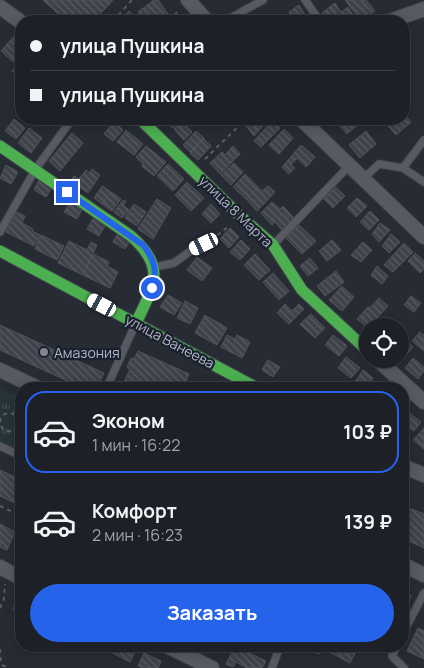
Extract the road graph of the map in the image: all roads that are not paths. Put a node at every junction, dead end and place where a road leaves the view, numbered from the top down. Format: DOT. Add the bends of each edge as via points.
graph roads {
  1 [pos="188,0"];
  2 [pos="263,0"];
  3 [pos="305,0"];
  4 [pos="0,7"];
  5 [pos="424,9"];
  6 [pos="202,15"];
  7 [pos="237,15"];
  8 [pos="316,15"];
  9 [pos="407,15"];
  10 [pos="15,18"];
  11 [pos="68,125"];
  12 [pos="146,125"];
  13 [pos="307,125"];
  14 [pos="424,140"];
  15 [pos="0,146"];
  16 [pos="349,166"];
  17 [pos="403,168"];
  18 [pos="35,170"];
  19 [pos="363,179"];
  20 [pos="424,182"];
  21 [pos="0,232"];
  22 [pos="424,237"];
  23 [pos="204,244"];
  24 [pos="273,245"];
  25 [pos="0,251"];
  26 [pos="155,267"];
  27 [pos="136,323"];
  28 [pos="359,342"];
  29 [pos="386,368"];
  30 [pos="0,370"];
  31 [pos="25,382"];
  32 [pos="109,382"];
  33 [pos="246,382"];
  34 [pos="402,382"];
  35 [pos="409,389"];
  36 [pos="424,402"];
  37 [pos="0,446"];
  38 [pos="15,453"];
  39 [pos="409,469"];
  40 [pos="424,475"];
  41 [pos="409,567"];
  42 [pos="424,574"];
  43 [pos="424,593"];
  44 [pos="415,612"];
  45 [pos="424,616"];
  46 [pos="409,624"];
  47 [pos="179,652"];
  48 [pos="278,652"];
  49 [pos="394,652"];
  50 [pos="212,668"];
  51 [pos="272,668"];
  52 [pos="404,668"];
  1 -- 6 [label="street"];
  2 -- 7 [label="lane"];
  3 -- 8 [label="lane"];
  4 -- 10 [label="street"];
  5 -- 9 [label="street"];
  11 -- 18 [label="lane"];
  12 -- 24 [label="street, улица 8 Марта"];
  13 -- 16 [label="street"];
  14 -- 17 [label="lane"];
  15 -- 18 [label="street"];
  16 -- 19 [label="street"];
  16 -- 24 [label="lane"];
  17 -- 19 [label="lane" via="379,164"];
  17 -- 20 [label="lane"];
  18 -- 21 [label="lane"];
  18 -- 26 [label="street" via="143,245"];
  19 -- 22 [label="street"];
  23 -- 26 [label="lane" via="174,263"];
  24 -- 28 [label="street, улица 8 Марта" via="302,290"];
  25 -- 27 [label="street, улица Ванеева"];
  26 -- 27 [label="street" via="153,286"];
  27 -- 32 [label="lane"];
  27 -- 33 [label="street, улица Ванеева"];
  29 -- 34 [label="street"];
  30 -- 31 [label="street"];
  35 -- 36 [label="street"];
  37 -- 38 [label="lane"];
  39 -- 40 [label="street"];
  41 -- 42 [label="street"];
  43 -- 44 [label="lane"];
  44 -- 45 [label="lane"];
  44 -- 46 [label="lane"];
  47 -- 50 [label="street"];
  48 -- 51 [label="lane"];
  49 -- 52 [label="lane" via="392,656"];
}
